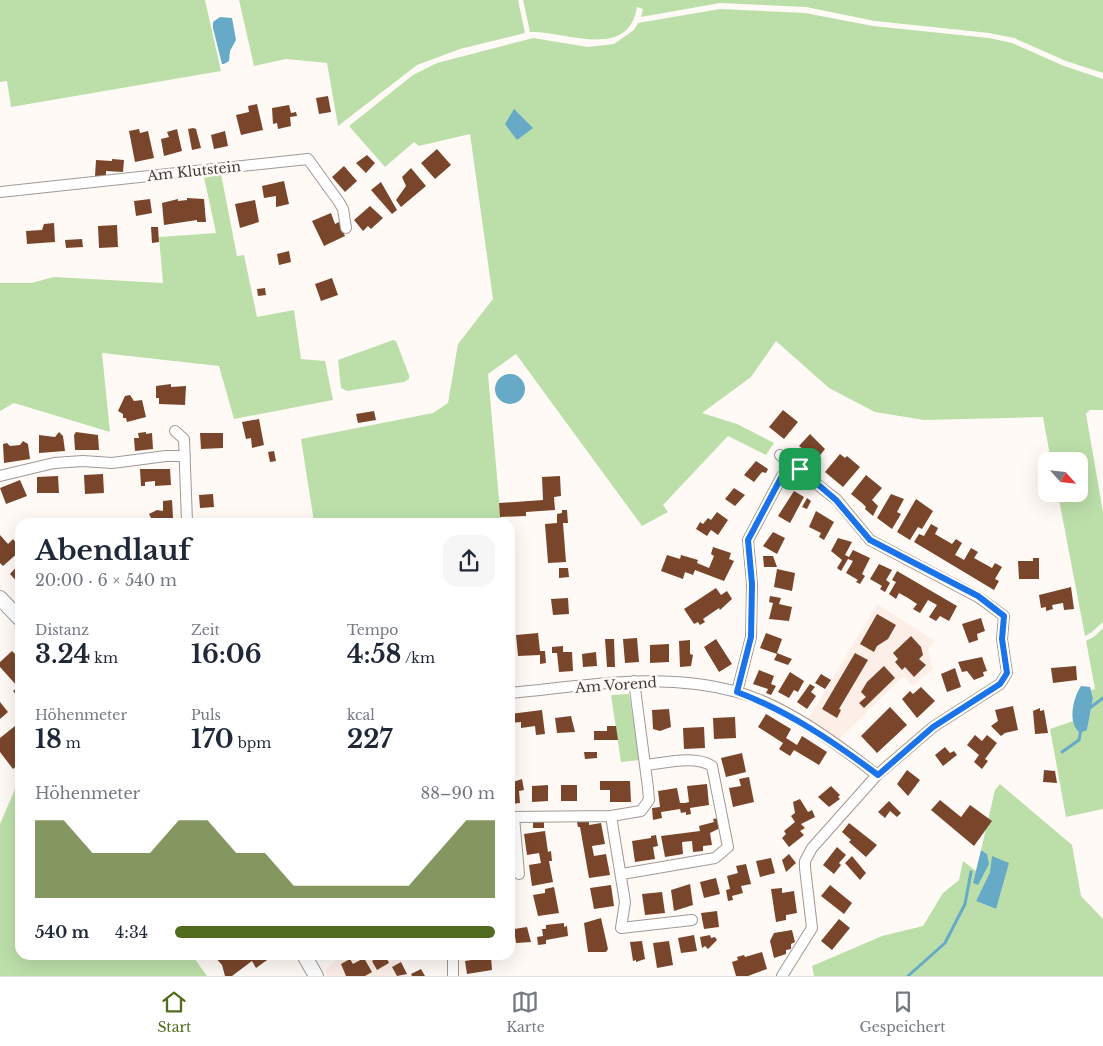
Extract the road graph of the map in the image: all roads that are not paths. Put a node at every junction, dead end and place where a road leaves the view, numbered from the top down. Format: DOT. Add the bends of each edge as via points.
graph roads {
  1 [pos="0,192"];
  2 [pos="346,228"];
  3 [pos="175,431"];
  4 [pos="780,454"];
  5 [pos="186,456"];
  6 [pos="800,469"];
  7 [pos="0,476"];
  8 [pos="188,518"];
  9 [pos="0,598"];
  10 [pos="15,614"];
  11 [pos="634,680"];
  12 [pos="515,692"];
  13 [pos="737,692"];
  14 [pos="646,764"];
  15 [pos="878,775"];
  16 [pos="611,816"];
  17 [pos="515,817"];
  18 [pos="515,841"];
  19 [pos="519,874"];
  20 [pos="622,874"];
  21 [pos="692,920"];
  22 [pos="307,960"];
  23 [pos="453,960"];
  24 [pos="316,976"];
  25 [pos="453,976"];
  26 [pos="782,976"];
  1 -- 2 [label="street, Am Klutstein" via="308,159 343,209"];
  3 -- 5 [label="street" via="184,439"];
  4 -- 6 [label="street"];
  5 -- 7 [label="street" via="112,463 83,460 54,463"];
  5 -- 8 [label="street"];
  6 -- 13 [label="street" via="782,476 748,540 752,584 751,637"];
  6 -- 15 [label="street" via="836,500 870,540 978,596 1004,616 1002,639 1007,673 1000,684 933,727"];
  9 -- 10 [label="main road"];
  11 -- 12 [label="street, Am Vorend"];
  11 -- 13 [label="street, Am Vorend" via="684,682"];
  11 -- 14 [label="street"];
  13 -- 15 [label="street, Am Vorend" via="768,703 842,748"];
  14 -- 16 [label="street" via="648,800 641,811"];
  14 -- 20 [label="street" via="697,761 712,766 728,847 715,858"];
  15 -- 26 [label="street" via="808,854 805,868 812,928"];
  16 -- 17 [label="street"];
  16 -- 20 [label="street"];
  18 -- 19 [label="street"];
  20 -- 21 [label="street" via="625,902 622,928"];
  22 -- 24 [label="main road"];
  23 -- 25 [label="street"];
}
